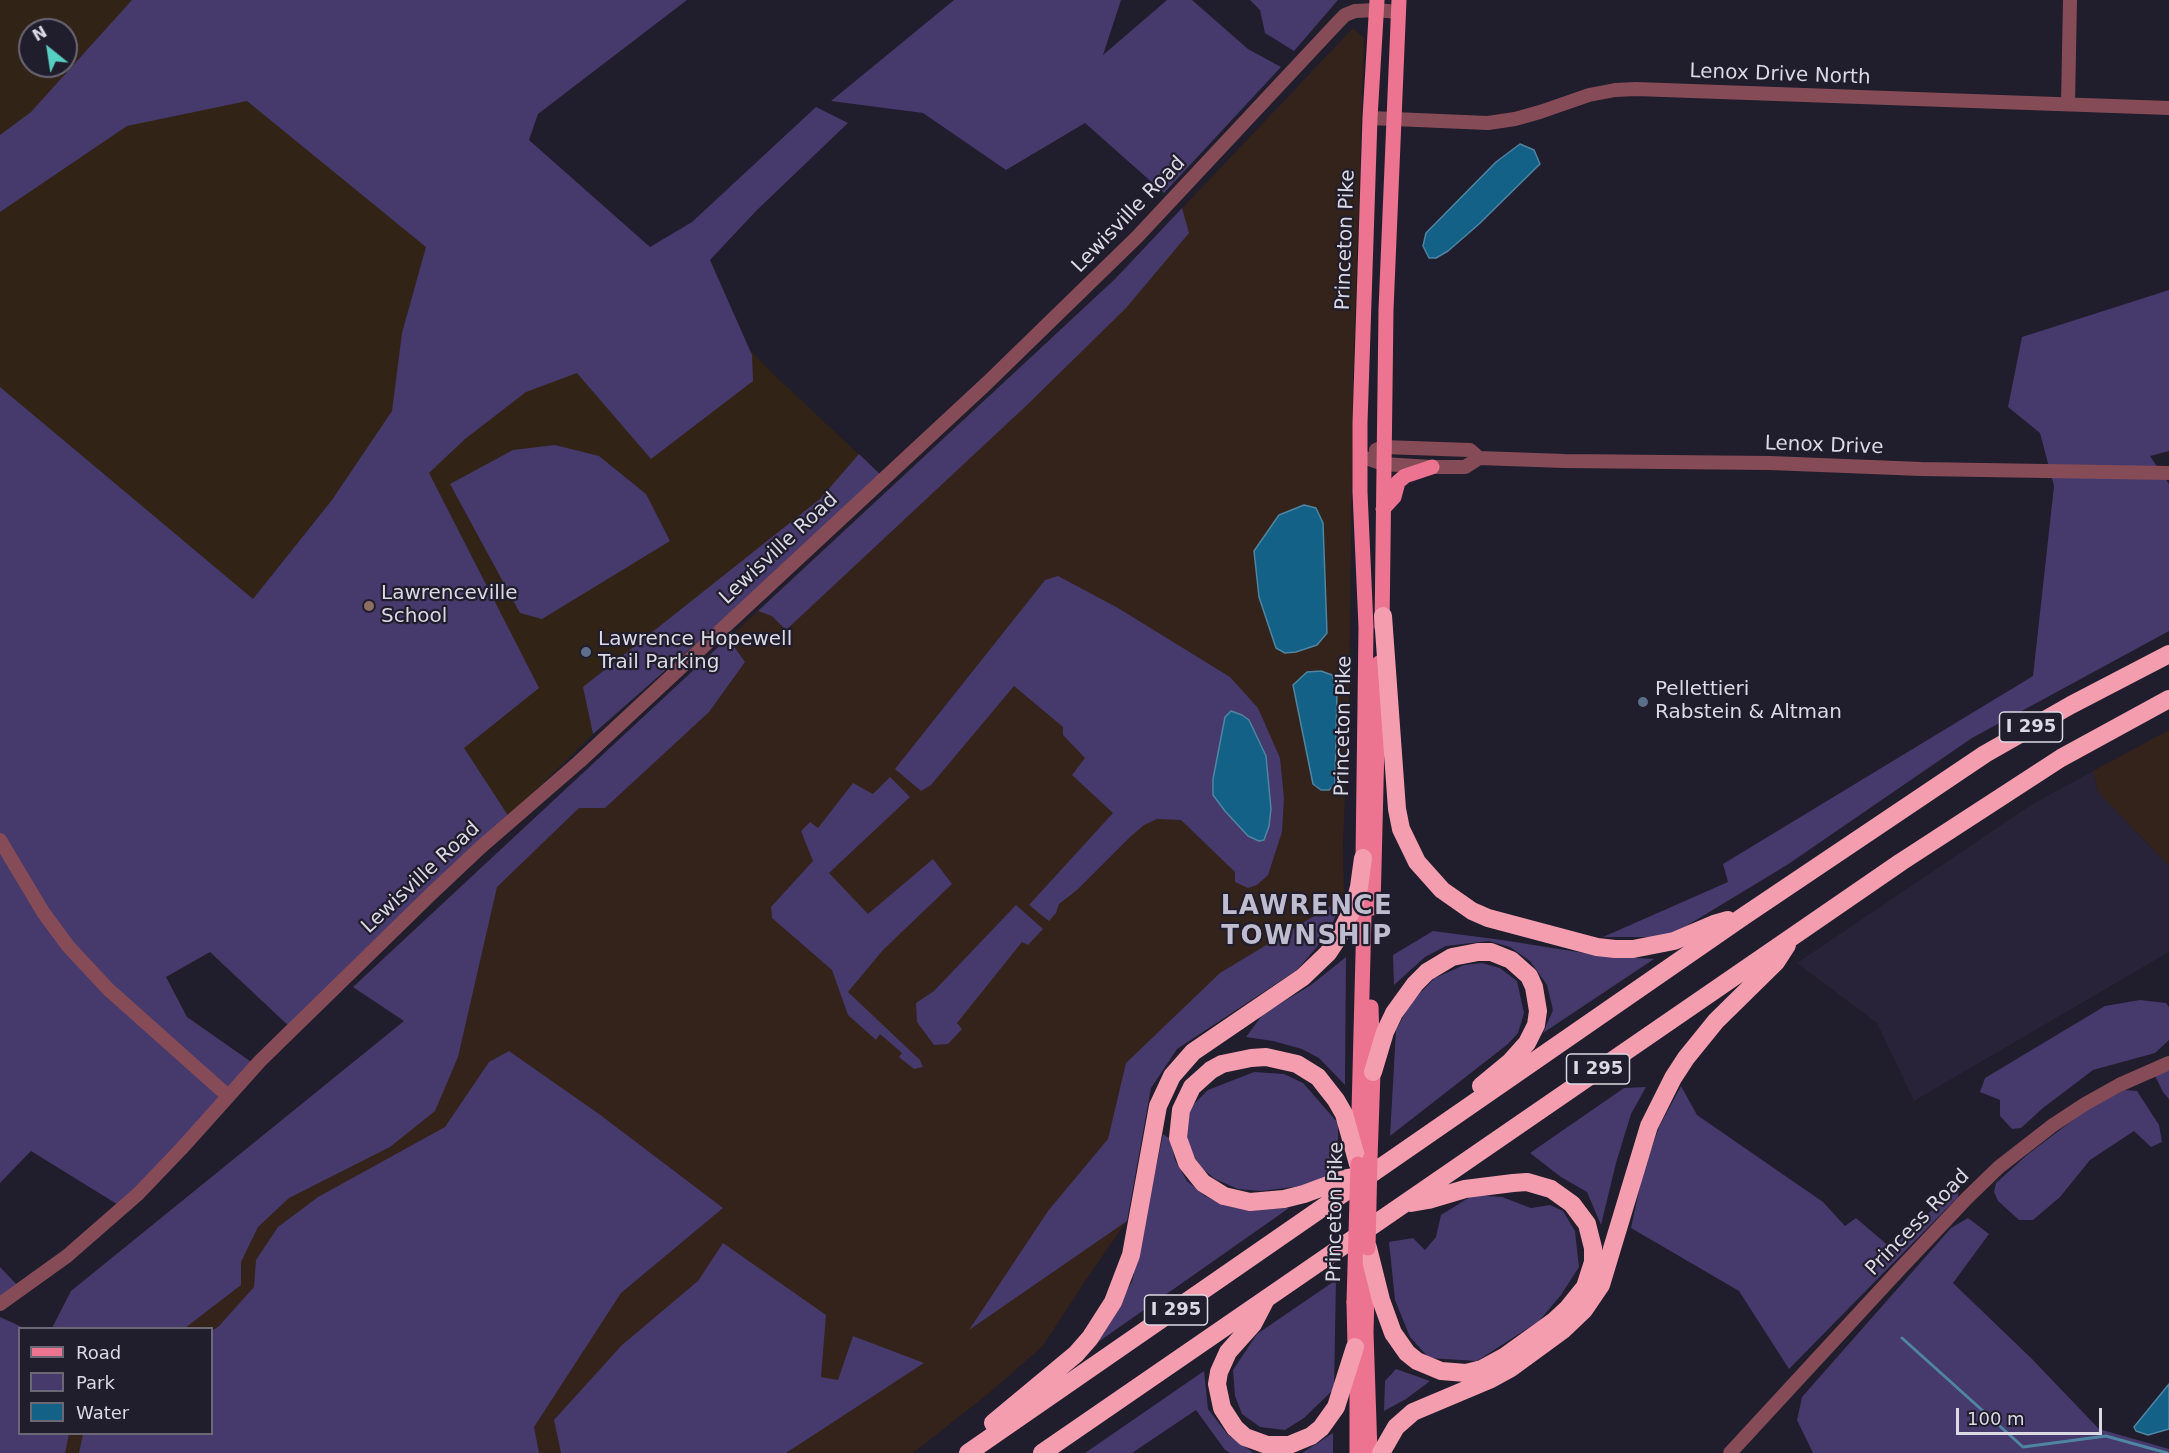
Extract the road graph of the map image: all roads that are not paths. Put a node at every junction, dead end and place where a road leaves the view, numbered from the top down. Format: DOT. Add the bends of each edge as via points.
graph roads {
  1 [pos="2070,0"];
  2 [pos="1376,5"];
  3 [pos="1398,6"];
  4 [pos="2068,104"];
  5 [pos="2169,108"];
  6 [pos="1370,118"];
  7 [pos="1393,119"];
  8 [pos="1383,447"];
  9 [pos="1360,456"];
  10 [pos="1479,458"];
  11 [pos="1383,464"];
  12 [pos="1432,467"];
  13 [pos="2169,473"];
  14 [pos="1383,509"];
  15 [pos="1383,616"];
  16 [pos="2169,654"];
  17 [pos="2169,699"];
  18 [pos="0,840"];
  19 [pos="1363,858"];
  20 [pos="1744,916"];
  21 [pos="1793,936"];
  22 [pos="2169,1063"];
  23 [pos="1373,1072"];
  24 [pos="228,1096"];
  25 [pos="1359,1112"];
  26 [pos="1456,1116"];
  27 [pos="1358,1164"];
  28 [pos="1375,1173"];
  29 [pos="1405,1204"];
  30 [pos="1368,1248"];
  31 [pos="1267,1298"];
  32 [pos="1367,1301"];
  33 [pos="0,1304"];
  34 [pos="1355,1347"];
  35 [pos="973,1450"];
  36 [pos="1042,1453"];
  37 [pos="1357,1453"];
  38 [pos="1370,1453"];
  39 [pos="1382,1453"];
  40 [pos="1730,1453"];
  1 -- 4 [label="street"];
  2 -- 3 [label="street, Lewisville Road"];
  2 -- 6 [label="main road, Princeton Pike"];
  2 -- 24 [label="street, Lewisville Road" via="1345,15 1088,286 579,762 430,895"];
  3 -- 7 [label="main road, Princeton Pike"];
  4 -- 5 [label="street, Lenox Drive North"];
  4 -- 7 [label="street, Lenox Drive North" via="1615,90 1488,123"];
  6 -- 7 [label="street, Lenox Drive North"];
  6 -- 9 [label="main road, Princeton Pike"];
  7 -- 8 [label="main road, Princeton Pike"];
  8 -- 9 [label="street, Lenox Drive"];
  8 -- 10 [label="street, Lenox Drive" via="1470,450"];
  8 -- 11 [label="main road, Princeton Pike"];
  9 -- 11 [label="street, Lenox Drive"];
  9 -- 19 [label="main road, Princeton Pike" via="1366,627"];
  10 -- 12 [label="street, Lenox Drive" via="1465,467"];
  10 -- 13 [label="street, Lenox Drive"];
  11 -- 12 [label="street, Lenox Drive"];
  11 -- 14 [label="main road, Princeton Pike"];
  12 -- 14 [label="main road" via="1398,482 1394,498"];
  14 -- 15 [label="main road, Princeton Pike"];
  15 -- 20 [label="highway" via="1401,829 1428,876 1442,890 1488,918 1614,950 1662,944"];
  15 -- 23 [label="main road, Princeton Pike" via="1371,999"];
  16 -- 20 [label="highway, I 295" via="1985,754"];
  17 -- 21 [label="highway, I 295" via="2009,790"];
  18 -- 24 [label="street" via="68,946 108,989"];
  19 -- 25 [label="main road, Princeton Pike"];
  19 -- 35 [label="highway" via="1354,906 1328,953 1303,977 1193,1052 1172,1076 1158,1106 1133,1251 1113,1302 1076,1354 993,1422"];
  20 -- 26 [label="highway, I 295"];
  21 -- 29 [label="highway, I 295"];
  21 -- 39 [label="highway" via="1776,962 1700,1039 1673,1078 1649,1126 1601,1285 1584,1310 1511,1368 1413,1412 1396,1427"];
  22 -- 40 [label="street, Princess Road" via="2085,1104 2000,1167"];
  23 -- 25 [label="main road, Princeton Pike"];
  23 -- 26 [label="highway" via="1394,1013 1427,972 1465,953 1491,952 1511,960 1534,987 1536,1025 1522,1050 1465,1097"];
  24 -- 33 [label="street, Lewisville Road" via="122,1209 67,1256"];
  25 -- 27 [label="highway"];
  25 -- 28 [label="highway" via="1305,1068 1282,1060 1251,1058 1222,1064 1197,1082 1181,1110 1178,1138 1198,1179 1237,1200 1284,1199"];
  25 -- 30 [label="main road, Princeton Pike, bridge"];
  26 -- 28 [label="highway, I 295"];
  27 -- 32 [label="main road, Princeton Pike, bridge"];
  28 -- 35 [label="highway, I 295"];
  29 -- 31 [label="highway, I 295"];
  29 -- 32 [label="highway" via="1465,1189 1513,1183 1527,1182 1551,1189 1572,1204 1587,1224 1593,1248 1590,1274 1581,1293 1554,1321 1504,1357 1466,1372 1428,1367 1407,1353"];
  30 -- 32 [label="highway"];
  31 -- 34 [label="highway" via="1253,1324 1228,1352 1219,1372 1222,1408 1245,1437 1279,1446 1300,1442 1321,1428 1336,1407"];
  31 -- 36 [label="highway, I 295"];
  32 -- 34 [label="main road, Princeton Pike"];
  32 -- 38 [label="main road, Princeton Pike"];
  34 -- 37 [label="main road, Princeton Pike"];
}
